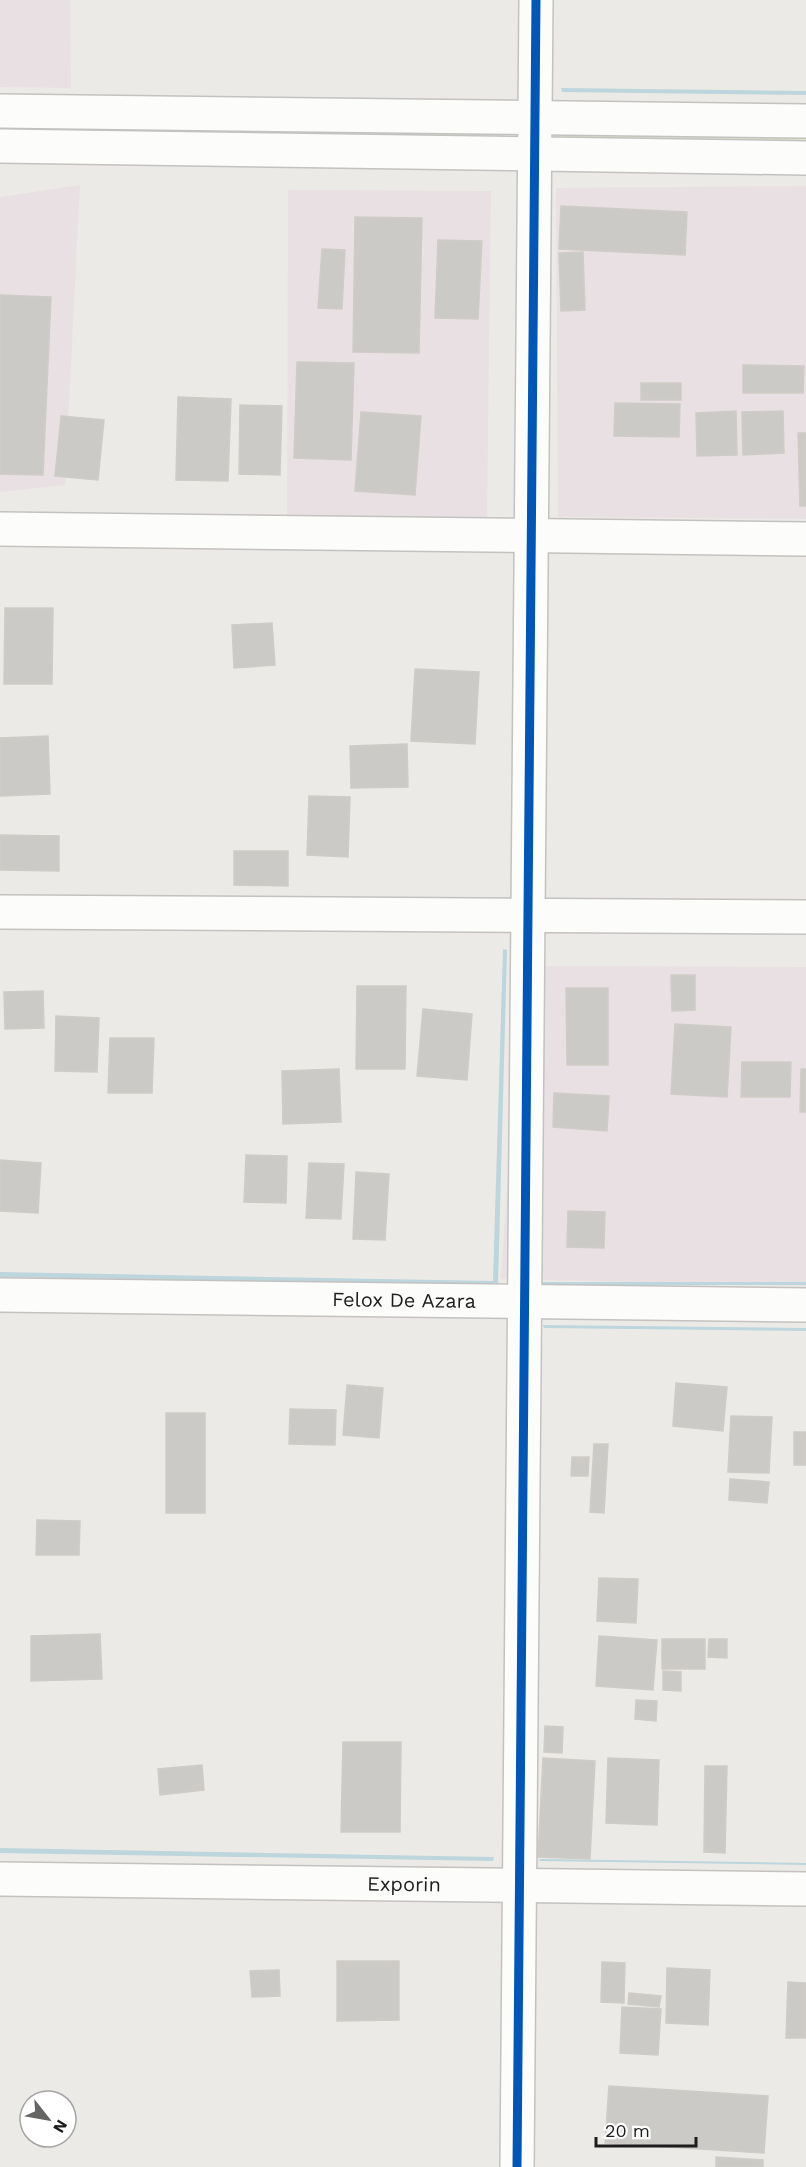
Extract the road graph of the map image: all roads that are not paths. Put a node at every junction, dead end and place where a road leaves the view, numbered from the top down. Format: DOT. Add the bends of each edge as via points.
graph roads {
  1 [pos="536,0"];
  2 [pos="0,111"];
  3 [pos="536,117"];
  4 [pos="806,121"];
  5 [pos="0,146"];
  6 [pos="535,154"];
  7 [pos="806,158"];
  8 [pos="0,529"];
  9 [pos="533,536"];
  10 [pos="806,539"];
  11 [pos="0,912"];
  12 [pos="529,916"];
  13 [pos="806,917"];
  14 [pos="0,1295"];
  15 [pos="525,1301"];
  16 [pos="806,1305"];
  17 [pos="0,1880"];
  18 [pos="520,1886"];
  19 [pos="806,1889"];
  20 [pos="517,2167"];
  1 -- 3 [label="street"];
  2 -- 3 [label="street"];
  3 -- 4 [label="street"];
  3 -- 6 [label="street"];
  5 -- 6 [label="street"];
  6 -- 7 [label="street"];
  6 -- 9 [label="street"];
  8 -- 9 [label="street"];
  9 -- 10 [label="street"];
  9 -- 12 [label="street"];
  11 -- 12 [label="street"];
  12 -- 13 [label="street"];
  12 -- 15 [label="street"];
  14 -- 15 [label="street, Felox De Azara"];
  15 -- 16 [label="street, Felox De Azara"];
  15 -- 18 [label="street"];
  17 -- 18 [label="street, Exporin"];
  18 -- 19 [label="street, Exporin"];
  18 -- 20 [label="street"];
}
